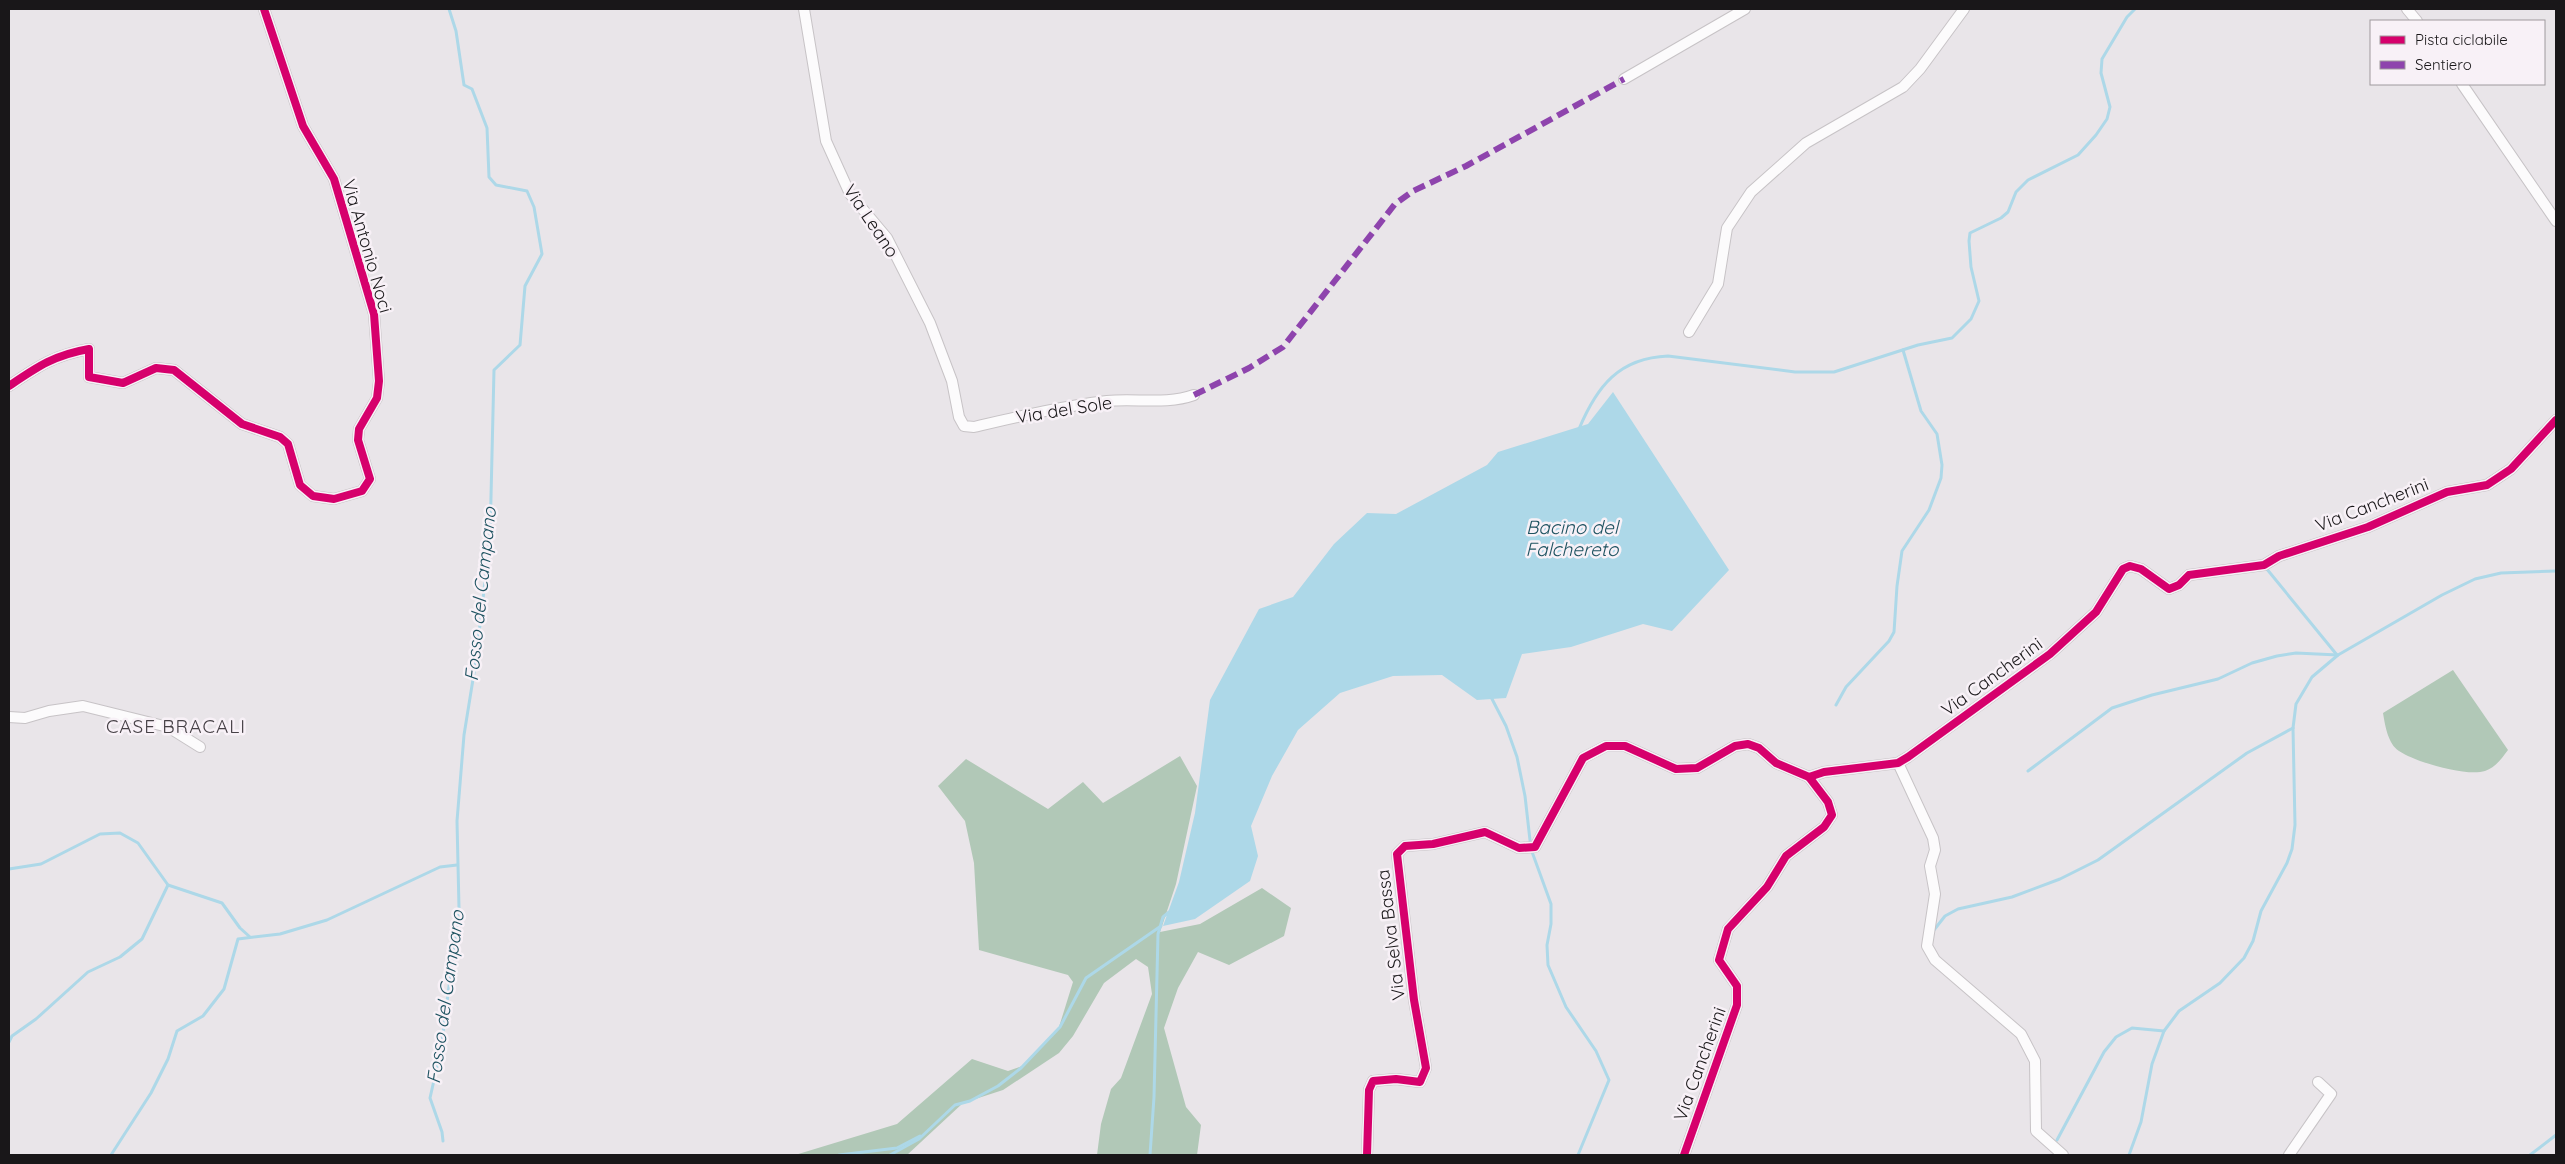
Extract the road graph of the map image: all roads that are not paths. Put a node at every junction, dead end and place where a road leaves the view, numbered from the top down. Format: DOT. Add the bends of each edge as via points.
graph roads {
  1 [pos="264,9"];
  2 [pos="804,9"];
  3 [pos="1745,9"];
  4 [pos="1964,9"];
  5 [pos="2408,9"];
  6 [pos="2416,20"];
  7 [pos="1624,80"];
  8 [pos="2463,85"];
  9 [pos="2556,221"];
  10 [pos="1689,332"];
  11 [pos="9,386"];
  12 [pos="1194,395"];
  13 [pos="2556,420"];
  14 [pos="964,426"];
  15 [pos="9,718"];
  16 [pos="200,747"];
  17 [pos="1898,763"];
  18 [pos="1809,777"];
  19 [pos="2318,1082"];
  20 [pos="1367,1155"];
  21 [pos="1684,1155"];
  22 [pos="2063,1155"];
  23 [pos="2289,1155"];
  1 -- 11 [label="street, Via Antonio Noci" via="303,126 334,179 374,314 378,390 377,398 359,429 358,440 370,479 362,491 334,499 313,496 300,485 288,444 280,437 242,424 174,370 156,368 123,383 89,377 89,349 65,353"];
  2 -- 14 [label="street, Via Leano" via="826,141 850,194 887,238 930,323 952,381 959,417"];
  3 -- 7 [label="street"];
  4 -- 10 [label="street" via="1903,87 1806,143 1751,192 1727,228 1718,284"];
  5 -- 6 [label="street"];
  8 -- 9 [label="street"];
  12 -- 14 [label="street, Via del Sole" via="1178,400 1076,405 974,427"];
  13 -- 17 [label="street, Via Cancherini" via="2511,469 2488,484 2447,492 2368,527 2279,556 2264,565 2189,575 2169,589 2142,569 2130,566 2124,569 2096,612 2050,654"];
  15 -- 16 [label="street" via="25,718 83,706 168,727"];
  17 -- 18 [label="street, Via Cancherini" via="1824,772"];
  17 -- 22 [label="street" via="1935,850 1930,866 1935,894 1927,946 1935,960 2021,1034 2035,1061 2036,1130"];
  18 -- 20 [label="street, Via Selva Bassa" via="1776,763 1759,748 1748,744 1735,746 1697,768 1676,768 1625,746 1606,746 1583,758 1534,847 1519,848 1485,832 1433,844 1405,846 1397,854 1414,1000 1426,1068 1420,1082 1373,1081 1369,1090"];
  18 -- 21 [label="street, Via Cancherini" via="1828,802 1832,815 1824,827 1786,856 1767,887 1728,928 1719,960 1737,986 1737,1005"];
  19 -- 23 [label="street" via="2331,1094"];
}
